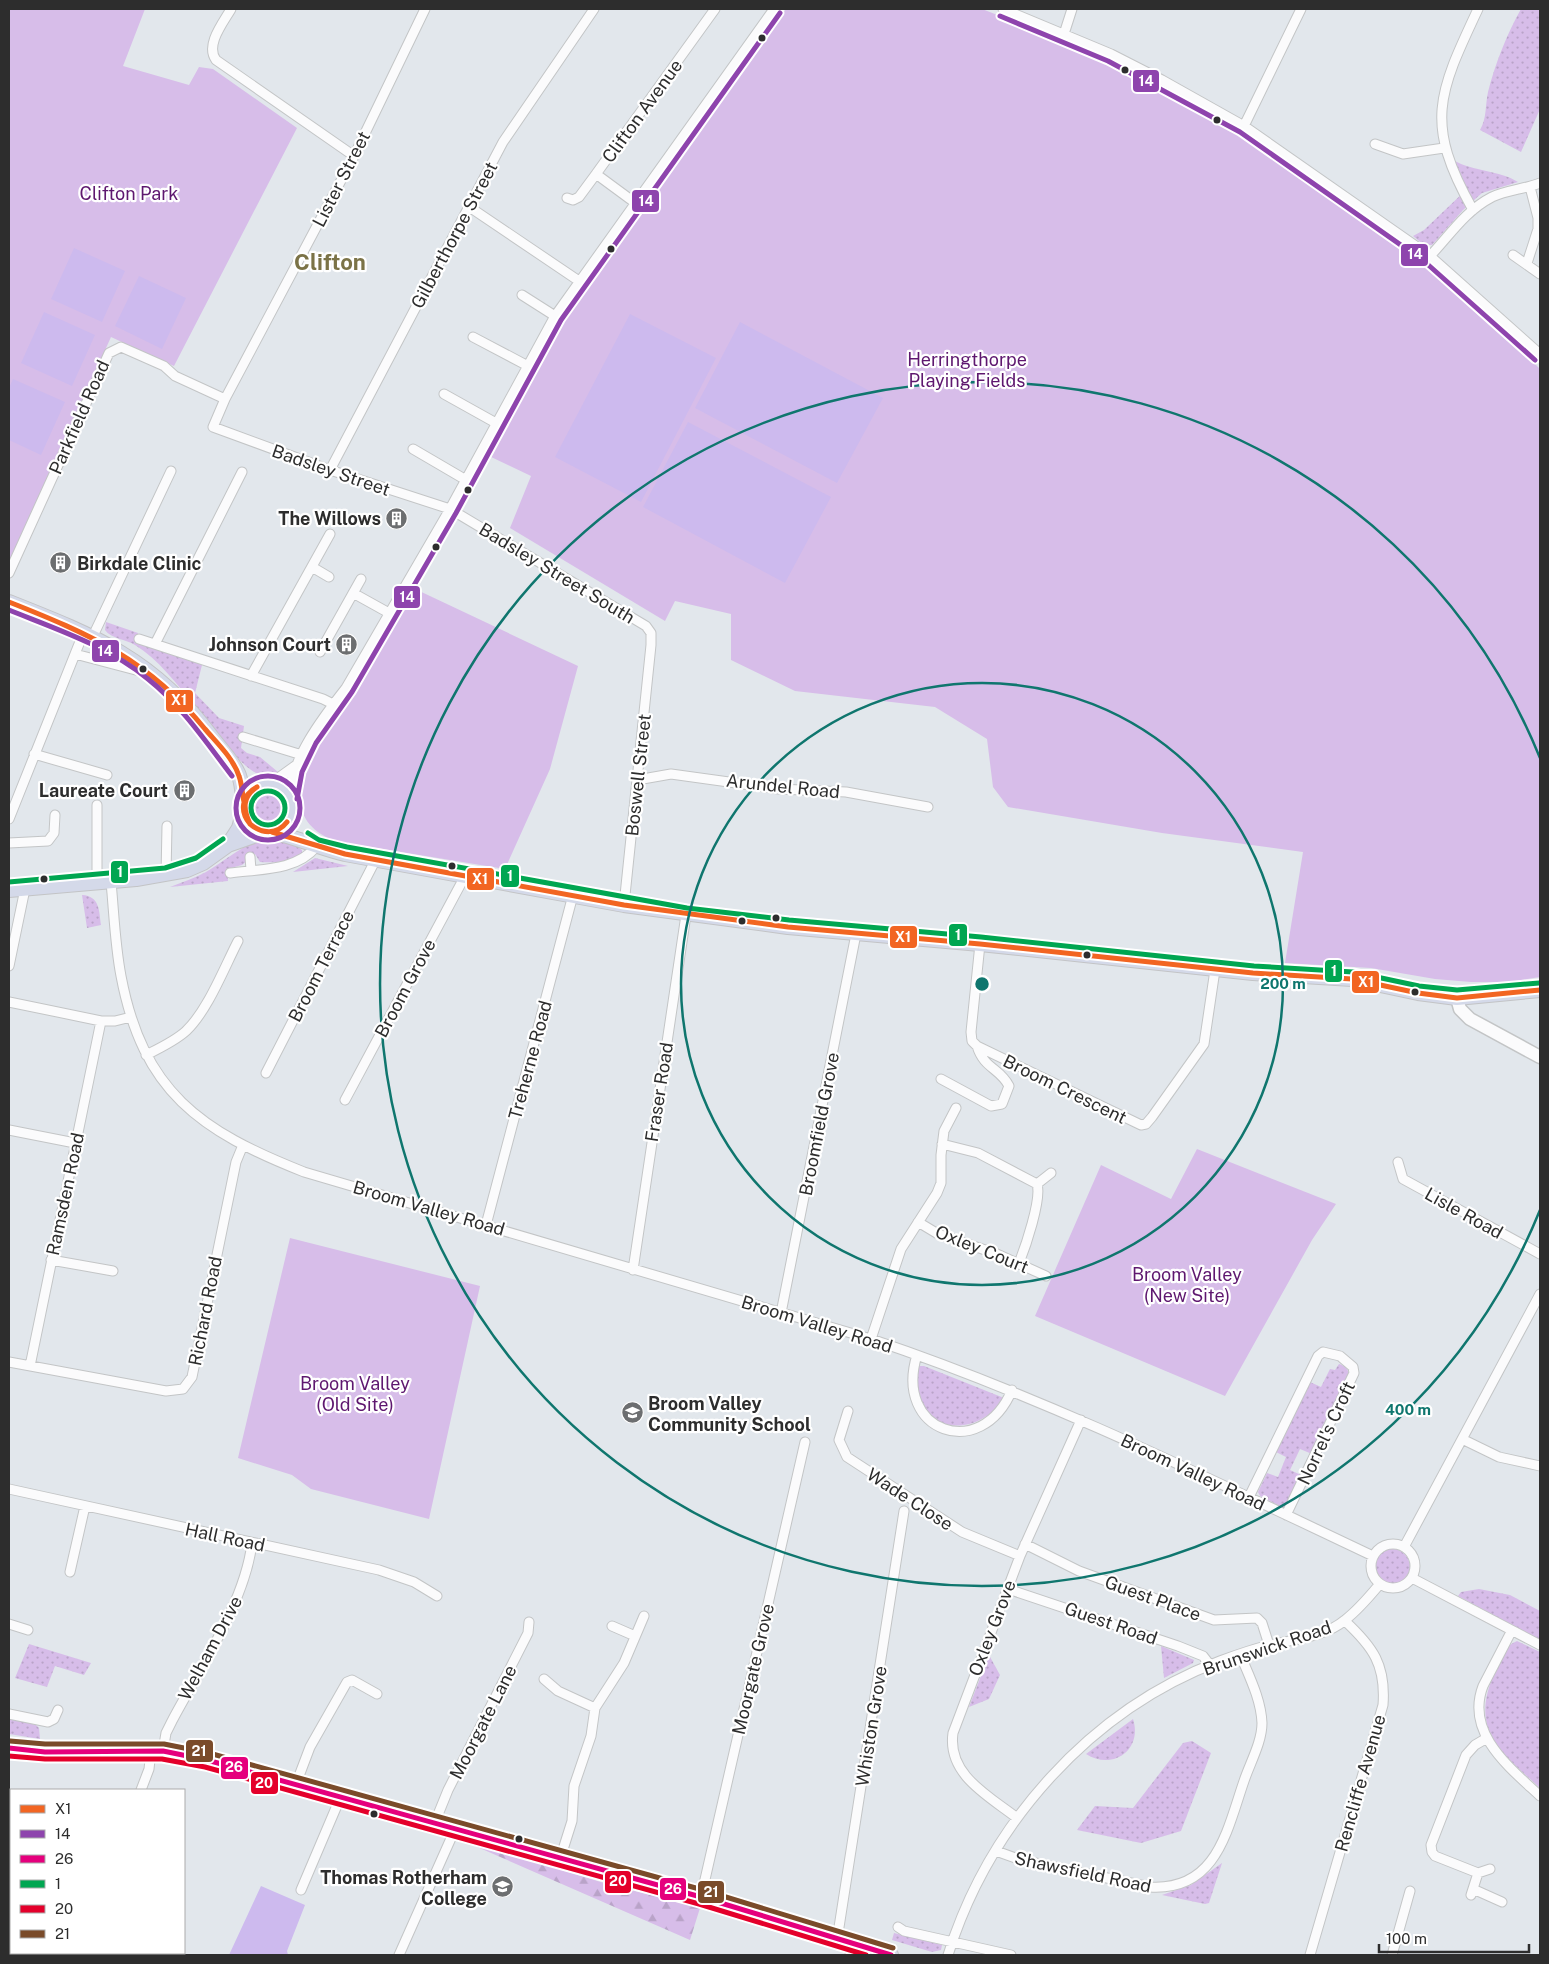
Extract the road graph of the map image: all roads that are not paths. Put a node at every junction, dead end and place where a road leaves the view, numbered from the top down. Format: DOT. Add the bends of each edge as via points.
graph roads {
  1 [pos="231,9"];
  2 [pos="425,9"];
  3 [pos="594,9"];
  4 [pos="715,9"];
  5 [pos="774,9"];
  6 [pos="1003,9"];
  7 [pos="1072,9"];
  8 [pos="1301,9"];
  9 [pos="1478,9"];
  10 [pos="1064,34"];
  11 [pos="1244,126"];
  12 [pos="1375,144"];
  13 [pos="1444,148"];
  14 [pos="354,156"];
  15 [pos="596,174"];
  16 [pos="1540,183"];
  17 [pos="1530,187"];
  18 [pos="566,198"];
  19 [pos="634,202"];
  20 [pos="468,206"];
  21 [pos="1473,210"];
  22 [pos="1514,255"];
  23 [pos="1430,256"];
  24 [pos="1526,263"];
  25 [pos="1540,274"];
  26 [pos="579,280"];
  27 [pos="522,294"];
  28 [pos="554,316"];
  29 [pos="473,337"];
  30 [pos="1540,354"];
  31 [pos="528,366"];
  32 [pos="444,394"];
  33 [pos="225,399"];
  34 [pos="496,424"];
  35 [pos="213,427"];
  36 [pos="413,449"];
  37 [pos="330,470"];
  38 [pos="171,471"];
  39 [pos="242,472"];
  40 [pos="466,480"];
  41 [pos="450,509"];
  42 [pos="330,534"];
  43 [pos="312,567"];
  44 [pos="9,573"];
  45 [pos="329,577"];
  46 [pos="361,579"];
  47 [pos="353,593"];
  48 [pos="9,602"];
  49 [pos="389,613"];
  50 [pos="93,636"];
  51 [pos="139,639"];
  52 [pos="79,644"];
  53 [pos="155,644"];
  54 [pos="651,645"];
  55 [pos="320,652"];
  56 [pos="75,654"];
  57 [pos="154,674"];
  58 [pos="251,676"];
  59 [pos="333,704"];
  60 [pos="244,737"];
  61 [pos="34,754"];
  62 [pos="302,755"];
  63 [pos="295,766"];
  64 [pos="238,772"];
  65 [pos="108,775"];
  66 [pos="637,780"];
  67 [pos="267,784"];
  68 [pos="291,804"];
  69 [pos="97,805"];
  70 [pos="244,806"];
  71 [pos="928,808"];
  72 [pos="55,815"];
  73 [pos="9,819"];
  74 [pos="168,826"];
  75 [pos="268,832"];
  76 [pos="304,839"];
  77 [pos="9,843"];
  78 [pos="228,846"];
  79 [pos="316,847"];
  80 [pos="250,857"];
  81 [pos="376,859"];
  82 [pos="251,870"];
  83 [pos="230,873"];
  84 [pos="166,875"];
  85 [pos="465,876"];
  86 [pos="111,882"];
  87 [pos="96,883"];
  88 [pos="25,889"];
  89 [pos="9,890"];
  90 [pos="573,895"];
  91 [pos="624,905"];
  92 [pos="686,915"];
  93 [pos="856,934"];
  94 [pos="238,941"];
  95 [pos="980,944"];
  96 [pos="9,966"];
  97 [pos="1215,970"];
  98 [pos="1540,990"];
  99 [pos="1458,998"];
  100 [pos="9,1002"];
  101 [pos="130,1017"];
  102 [pos="101,1021"];
  103 [pos="977,1046"];
  104 [pos="146,1055"];
  105 [pos="1540,1057"];
  106 [pos="266,1072"];
  107 [pos="942,1079"];
  108 [pos="344,1100"];
  109 [pos="956,1108"];
  110 [pos="9,1130"];
  111 [pos="75,1143"];
  112 [pos="942,1144"];
  113 [pos="243,1145"];
  114 [pos="1398,1162"];
  115 [pos="1051,1173"];
  116 [pos="1036,1184"];
  117 [pos="918,1222"];
  118 [pos="486,1225"];
  119 [pos="1540,1254"];
  120 [pos="51,1260"];
  121 [pos="1019,1263"];
  122 [pos="633,1270"];
  123 [pos="113,1271"];
  124 [pos="1046,1276"];
  125 [pos="1540,1294"];
  126 [pos="781,1313"];
  127 [pos="871,1339"];
  128 [pos="917,1355"];
  129 [pos="9,1362"];
  130 [pos="30,1366"];
  131 [pos="1012,1390"];
  132 [pos="848,1410"];
  133 [pos="1081,1420"];
  134 [pos="1462,1439"];
  135 [pos="805,1442"];
  136 [pos="1540,1466"];
  137 [pos="9,1489"];
  138 [pos="1248,1498"];
  139 [pos="85,1506"];
  140 [pos="904,1511"];
  141 [pos="1286,1515"];
  142 [pos="252,1543"];
  143 [pos="1025,1544"];
  144 [pos="1404,1547"];
  145 [pos="1020,1556"];
  146 [pos="1373,1556"];
  147 [pos="70,1572"];
  148 [pos="1412,1578"];
  149 [pos="1379,1585"];
  150 [pos="1008,1589"];
  151 [pos="437,1596"];
  152 [pos="644,1616"];
  153 [pos="1345,1621"];
  154 [pos="529,1622"];
  155 [pos="9,1624"];
  156 [pos="612,1626"];
  157 [pos="28,1630"];
  158 [pos="1511,1632"];
  159 [pos="635,1636"];
  160 [pos="1269,1645"];
  161 [pos="1540,1646"];
  162 [pos="1240,1654"];
  163 [pos="1210,1665"];
  164 [pos="544,1679"];
  165 [pos="377,1694"];
  166 [pos="595,1708"];
  167 [pos="58,1710"];
  168 [pos="9,1714"];
  169 [pos="1487,1738"];
  170 [pos="9,1748"];
  171 [pos="157,1751"];
  172 [pos="296,1784"];
  173 [pos="141,1789"];
  174 [pos="341,1796"];
  175 [pos="1540,1796"];
  176 [pos="1017,1818"];
  177 [pos="436,1822"];
  178 [pos="456,1827"];
  179 [pos="996,1851"];
  180 [pos="560,1859"];
  181 [pos="1490,1869"];
  182 [pos="1478,1873"];
  183 [pos="301,1890"];
  184 [pos="1410,1891"];
  185 [pos="701,1897"];
  186 [pos="1502,1902"];
  187 [pos="898,1927"];
  188 [pos="837,1940"];
  189 [pos="952,1944"];
  190 [pos="851,1950"];
  191 [pos="400,1955"];
  192 [pos="891,1955"];
  193 [pos="948,1955"];
  194 [pos="1011,1955"];
  195 [pos="1310,1955"];
  196 [pos="1392,1955"];
  1 -- 14 [label="street" via="211,47 216,60"];
  2 -- 14 [label="street, Lister Street"];
  3 -- 20 [label="street, Gilberthorpe Street" via="503,142"];
  4 -- 15 [label="street, Clifton Avenue"];
  5 -- 19 [label="street"];
  6 -- 10 [label="street"];
  7 -- 10 [label="street"];
  8 -- 11 [label="street"];
  9 -- 13 [label="street" via="1454,59 1442,96"];
  10 -- 11 [label="street" via="1162,80"];
  11 -- 23 [label="street"];
  12 -- 13 [label="street" via="1402,154"];
  13 -- 21 [label="street" via="1455,178"];
  14 -- 33 [label="street, Lister Street"];
  15 -- 18 [label="street" via="579,197 573,200"];
  15 -- 19 [label="street, Clifton Avenue"];
  16 -- 17 [label="street"];
  17 -- 21 [label="street" via="1493,196"];
  17 -- 24 [label="street" via="1538,229"];
  19 -- 26 [label="street"];
  20 -- 26 [label="street"];
  20 -- 37 [label="street, Gilberthorpe Street"];
  21 -- 23 [label="street"];
  22 -- 24 [label="street"];
  23 -- 30 [label="street"];
  24 -- 25 [label="street"];
  26 -- 28 [label="street"];
  27 -- 28 [label="street"];
  28 -- 31 [label="street"];
  29 -- 31 [label="street"];
  31 -- 34 [label="street"];
  32 -- 34 [label="street"];
  33 -- 35 [label="street, Lister Street"];
  33 -- 44 [label="street, Parkfield Road" via="121,347 109,353"];
  34 -- 40 [label="street"];
  35 -- 37 [label="street, Badsley Street"];
  36 -- 40 [label="street"];
  37 -- 41 [label="street, Badsley Street"];
  38 -- 50 [label="street"];
  39 -- 53 [label="street"];
  40 -- 41 [label="street"];
  41 -- 49 [label="street"];
  41 -- 54 [label="street, Badsley Street South" via="646,626 651,633"];
  42 -- 43 [label="street"];
  43 -- 45 [label="street"];
  43 -- 58 [label="street"];
  46 -- 47 [label="street"];
  47 -- 49 [label="street"];
  47 -- 55 [label="street"];
  48 -- 50 [label="main road"];
  49 -- 59 [label="street" via="346,688"];
  50 -- 57 [label="main road"];
  51 -- 53 [label="street"];
  52 -- 56 [label="street"];
  53 -- 58 [label="street"];
  54 -- 66 [label="street, Boswell Street"];
  56 -- 57 [label="street"];
  56 -- 61 [label="street"];
  57 -- 64 [label="main road" via="196,715"];
  58 -- 59 [label="street"];
  59 -- 62 [label="street"];
  60 -- 62 [label="street"];
  61 -- 65 [label="street"];
  61 -- 73 [label="street"];
  62 -- 63 [label="street"];
  63 -- 67 [label="street"];
  63 -- 68 [label="street"];
  64 -- 67 [label="main road"];
  64 -- 70 [label="main road"];
  66 -- 71 [label="street, Arundel Road" via="672,774 779,789 846,792"];
  66 -- 91 [label="street, Boswell Street"];
  67 -- 68 [label="main road" via="282,788"];
  67 -- 70 [label="main road" via="251,790"];
  68 -- 75 [label="main road" via="286,824"];
  68 -- 76 [label="main road" via="296,825"];
  69 -- 87 [label="street"];
  70 -- 75 [label="main road" via="250,825"];
  70 -- 78 [label="main road" via="239,828"];
  72 -- 77 [label="street" via="54,833 48,842"];
  74 -- 84 [label="street"];
  75 -- 76 [label="main road"];
  75 -- 78 [label="main road"];
  76 -- 79 [label="main road"];
  78 -- 84 [label="main road" via="203,863"];
  79 -- 81 [label="main road"];
  79 -- 82 [label="street" via="308,858 296,864"];
  80 -- 82 [label="street"];
  81 -- 85 [label="main road"];
  81 -- 106 [label="street, Broom Terrace"];
  82 -- 83 [label="street"];
  84 -- 86 [label="main road"];
  85 -- 90 [label="main road"];
  85 -- 108 [label="street, Broom Grove"];
  86 -- 87 [label="main road"];
  86 -- 101 [label="street, Broom Valley Road" via="120,974"];
  87 -- 88 [label="main road"];
  88 -- 89 [label="main road"];
  88 -- 96 [label="street"];
  90 -- 91 [label="main road"];
  90 -- 118 [label="street, Treherne Road"];
  91 -- 92 [label="main road"];
  92 -- 93 [label="main road"];
  92 -- 122 [label="street, Fraser Road"];
  93 -- 95 [label="main road"];
  93 -- 126 [label="street, Broomfield Grove"];
  94 -- 104 [label="street" via="190,1026"];
  95 -- 97 [label="main road"];
  95 -- 103 [label="street" via="971,1032 972,1041"];
  97 -- 99 [label="main road" via="1352,979"];
  97 -- 103 [label="street, Broom Crescent" via="1204,1044 1146,1124 1133,1122"];
  98 -- 99 [label="main road"];
  99 -- 105 [label="main road" via="1460,1009 1470,1019"];
  100 -- 102 [label="street"];
  101 -- 102 [label="street"];
  101 -- 104 [label="street, Broom Valley Road"];
  102 -- 111 [label="street, Ramsden Road"];
  103 -- 107 [label="street" via="981,1059 1009,1086 1002,1104 991,1106"];
  104 -- 113 [label="street, Broom Valley Road" via="167,1089 183,1105"];
  109 -- 112 [label="street"];
  110 -- 111 [label="street"];
  111 -- 120 [label="street, Ramsden Road"];
  112 -- 116 [label="street" via="978,1153"];
  112 -- 117 [label="street" via="941,1182"];
  113 -- 118 [label="street, Broom Valley Road" via="304,1172"];
  113 -- 130 [label="street, Richard Road" via="236,1162 188,1384 182,1390 166,1391"];
  114 -- 119 [label="street, Lisle Road" via="1403,1179"];
  115 -- 116 [label="street"];
  116 -- 121 [label="street" via="1039,1193"];
  117 -- 121 [label="street, Oxley Court" via="938,1234"];
  117 -- 127 [label="street" via="896,1260"];
  118 -- 122 [label="street, Broom Valley Road"];
  120 -- 123 [label="street"];
  120 -- 130 [label="street, Ramsden Road"];
  121 -- 124 [label="street, Oxley Court"];
  122 -- 126 [label="street, Broom Valley Road"];
  125 -- 134 [label="street"];
  126 -- 127 [label="street, Broom Valley Road"];
  127 -- 128 [label="street, Broom Valley Road"];
  128 -- 131 [label="street, Broom Valley Road"];
  128 -- 131 [label="street, Broom Valley Road" via="912,1378 913,1395 923,1413 944,1428 969,1431 988,1423 1002,1410"];
  129 -- 130 [label="street, Richard Road"];
  131 -- 133 [label="street, Broom Valley Road"];
  132 -- 145 [label="street, Wade Close" via="840,1440 847,1457 962,1532"];
  133 -- 138 [label="street, Broom Valley Road"];
  133 -- 143 [label="street, Oxley Grove"];
  134 -- 136 [label="street" via="1505,1459"];
  134 -- 144 [label="street"];
  135 -- 185 [label="street, Moorgate Grove"];
  137 -- 139 [label="street, Hall Road"];
  138 -- 141 [label="street, Broom Valley Road"];
  138 -- 141 [label="street, Norrel's Croft" via="1318,1356 1323,1352 1340,1356 1353,1367 1354,1373"];
  139 -- 142 [label="street, Hall Road"];
  139 -- 147 [label="street"];
  140 -- 188 [label="street, Whiston Grove"];
  141 -- 146 [label="street, Broom Valley Road"];
  142 -- 151 [label="street, Hall Road" via="398,1575"];
  142 -- 171 [label="street, Welham Drive" via="247,1572 238,1596"];
  143 -- 145 [label="street, Oxley Grove"];
  143 -- 160 [label="street, Guest Place" via="1079,1571 1214,1620 1257,1618 1262,1623"];
  144 -- 146 [label="street" via="1390,1544 1377,1550"];
  144 -- 148 [label="street" via="1415,1564"];
  145 -- 150 [label="street, Oxley Grove"];
  146 -- 149 [label="street" via="1370,1562 1372,1574"];
  148 -- 149 [label="street" via="1401,1588"];
  148 -- 158 [label="street"];
  149 -- 153 [label="street, Brunswick Road"];
  150 -- 163 [label="street, Guest Road" via="1178,1646 1203,1656"];
  150 -- 176 [label="street, Oxley Grove" via="956,1721 952,1743 956,1760 966,1777"];
  152 -- 159 [label="street"];
  153 -- 160 [label="street, Brunswick Road" via="1320,1634"];
  153 -- 195 [label="street, Rencliffe Avenue" via="1376,1656 1383,1679 1383,1705"];
  154 -- 177 [label="street, Moorgate Lane" via="528,1633 448,1790"];
  155 -- 157 [label="street"];
  156 -- 159 [label="street"];
  158 -- 161 [label="street"];
  158 -- 169 [label="street" via="1480,1694 1480,1714"];
  159 -- 166 [label="street" via="624,1663"];
  160 -- 162 [label="street, Brunswick Road"];
  162 -- 163 [label="street, Brunswick Road"];
  162 -- 179 [label="street, Shawsfield Road" via="1261,1714 1260,1738 1220,1851 1202,1871 1176,1885 1150,1887 1021,1860"];
  163 -- 176 [label="street, Brunswick Road" via="1139,1703 1091,1738"];
  164 -- 166 [label="street" via="558,1691"];
  165 -- 172 [label="street" via="352,1680 347,1682 310,1747"];
  166 -- 180 [label="street" via="591,1736 574,1786 572,1821"];
  167 -- 168 [label="street" via="54,1719 48,1722"];
  169 -- 175 [label="street" via="1505,1763"];
  169 -- 182 [label="street" via="1466,1755 1432,1845 1435,1856"];
  170 -- 171 [label="main road" via="45,1752"];
  171 -- 172 [label="main road" via="207,1760"];
  171 -- 173 [label="street, Welham Drive"];
  172 -- 174 [label="main road"];
  174 -- 177 [label="main road"];
  174 -- 183 [label="street"];
  176 -- 179 [label="street, Brunswick Road"];
  177 -- 178 [label="main road"];
  178 -- 180 [label="main road"];
  178 -- 191 [label="street"];
  179 -- 189 [label="street, Brunswick Road" via="970,1898"];
  180 -- 185 [label="main road"];
  181 -- 182 [label="street"];
  182 -- 186 [label="street" via="1472,1892"];
  184 -- 196 [label="street"];
  185 -- 188 [label="main road"];
  187 -- 189 [label="street"];
  188 -- 190 [label="main road"];
  189 -- 193 [label="street, Brunswick Road"];
  189 -- 194 [label="street"];
  190 -- 192 [label="main road"];
}
